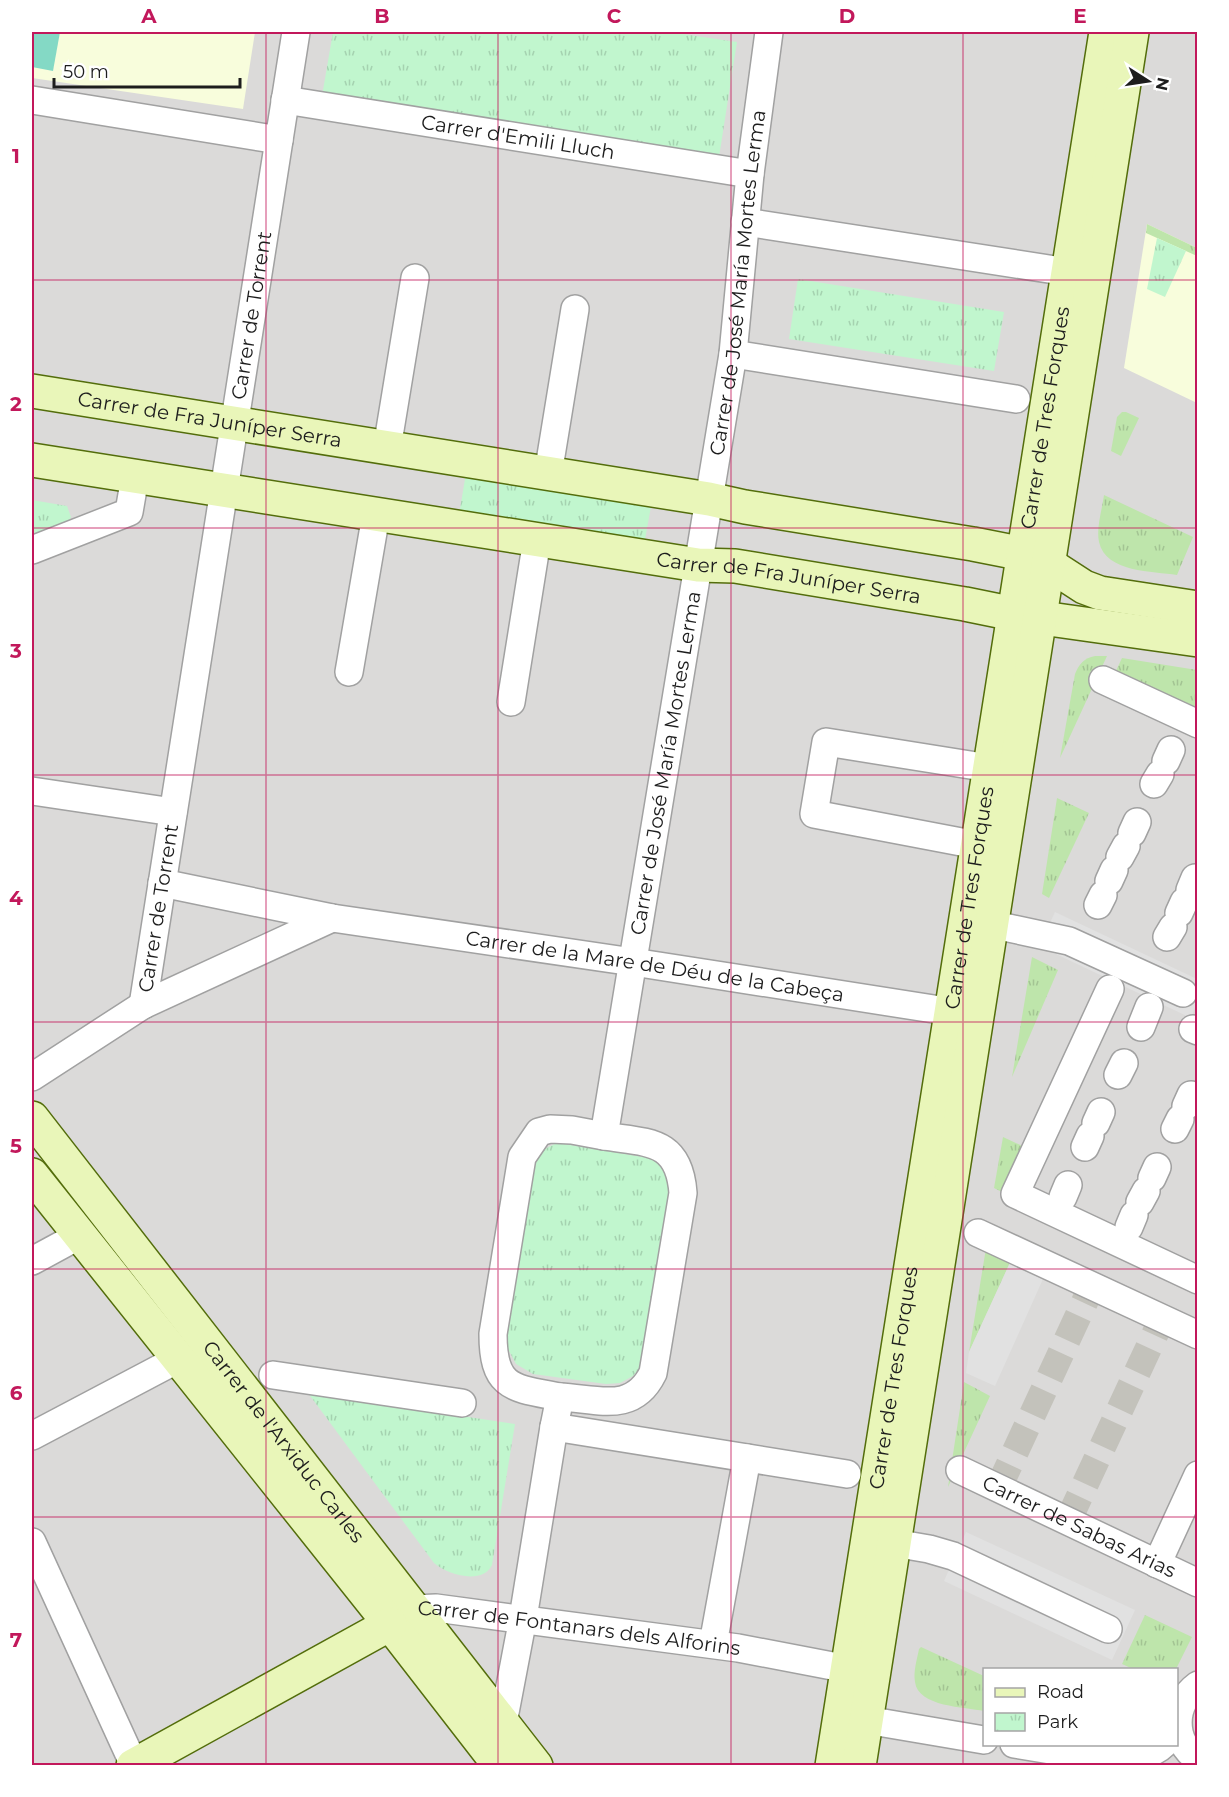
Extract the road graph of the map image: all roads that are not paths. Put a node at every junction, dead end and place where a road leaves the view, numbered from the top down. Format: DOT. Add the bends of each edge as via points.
graph roads {
  1 [pos="296,32"];
  2 [pos="769,32"];
  3 [pos="1106,32"];
  4 [pos="1132,32"];
  5 [pos="32,99"];
  6 [pos="285,100"];
  7 [pos="279,140"];
  8 [pos="750,174"];
  9 [pos="745,222"];
  10 [pos="1068,272"];
  11 [pos="415,278"];
  12 [pos="575,309"];
  13 [pos="733,354"];
  14 [pos="32,391"];
  15 [pos="1016,399"];
  16 [pos="234,423"];
  17 [pos="387,448"];
  18 [pos="32,460"];
  19 [pos="548,474"];
  20 [pos="135,477"];
  21 [pos="224,491"];
  22 [pos="709,499"];
  23 [pos="376,515"];
  24 [pos="537,540"];
  25 [pos="32,550"];
  26 [pos="1036,558"];
  27 [pos="698,565"];
  28 [pos="1197,608"];
  29 [pos="1027,616"];
  30 [pos="1197,640"];
  31 [pos="350,672"];
  32 [pos="1103,680"];
  33 [pos="511,702"];
  34 [pos="989,768"];
  35 [pos="32,791"];
  36 [pos="173,812"];
  37 [pos="1138,821"];
  38 [pos="976,845"];
  39 [pos="162,883"];
  40 [pos="332,918"];
  41 [pos="990,924"];
  42 [pos="633,962"];
  43 [pos="1110,989"];
  44 [pos="1183,993"];
  45 [pos="143,1005"];
  46 [pos="964,1014"];
  47 [pos="32,1077"];
  48 [pos="32,1118"];
  49 [pos="604,1137"];
  50 [pos="1160,1161"];
  51 [pos="32,1175"];
  52 [pos="978,1233"];
  53 [pos="80,1235"];
  54 [pos="32,1261"];
  55 [pos="1193,1276"];
  56 [pos="1197,1335"];
  57 [pos="178,1359"];
  58 [pos="273,1375"];
  59 [pos="560,1397"];
  60 [pos="462,1403"];
  61 [pos="554,1427"];
  62 [pos="32,1436"];
  63 [pos="747,1458"];
  64 [pos="960,1470"];
  65 [pos="847,1474"];
  66 [pos="1197,1475"];
  67 [pos="32,1542"];
  68 [pos="894,1543"];
  69 [pos="1157,1564"];
  70 [pos="1197,1583"];
  71 [pos="402,1616"];
  72 [pos="523,1618"];
  73 [pos="1108,1629"];
  74 [pos="713,1644"];
  75 [pos="848,1669"];
  76 [pos="1197,1685"];
  77 [pos="1178,1712"];
  78 [pos="866,1720"];
  79 [pos="503,1724"];
  80 [pos="1178,1729"];
  81 [pos="983,1740"];
  82 [pos="1025,1746"];
  83 [pos="1161,1746"];
  84 [pos="1197,1759"];
  85 [pos="1111,1762"];
  86 [pos="133,1765"];
  87 [pos="500,1766"];
  88 [pos="536,1766"];
  89 [pos="832,1766"];
  90 [pos="859,1766"];
  1 -- 6 [label="street, Carrer de Torrent"];
  2 -- 8 [label="street, Carrer de José María Mortes Lerma"];
  3 -- 10 [label="main road, Carrer de Tres Forques"];
  4 -- 26 [label="main road, Carrer de Tres Forques"];
  5 -- 7 [label="street"];
  6 -- 7 [label="street, Carrer de Torrent"];
  6 -- 8 [label="street, Carrer d'Emili Lluch"];
  7 -- 16 [label="street, Carrer de Torrent"];
  8 -- 9 [label="street, Carrer de José María Mortes Lerma"];
  9 -- 10 [label="street"];
  9 -- 13 [label="street, Carrer de José María Mortes Lerma"];
  10 -- 26 [label="main road, Carrer de Tres Forques"];
  11 -- 17 [label="street"];
  12 -- 19 [label="street"];
  13 -- 15 [label="street"];
  13 -- 22 [label="street, Carrer de José María Mortes Lerma"];
  14 -- 16 [label="main road, Carrer de Fra Juníper Serra"];
  16 -- 17 [label="main road, Carrer de Fra Juníper Serra"];
  16 -- 21 [label="street, Carrer de Torrent"];
  17 -- 19 [label="main road, Carrer de Fra Juníper Serra"];
  18 -- 20 [label="main road, Carrer de Fra Juníper Serra"];
  19 -- 22 [label="main road, Carrer de Fra Juníper Serra"];
  20 -- 21 [label="main road, Carrer de Fra Juníper Serra"];
  20 -- 25 [label="street" via="129,512"];
  21 -- 23 [label="main road, Carrer de Fra Juníper Serra"];
  21 -- 36 [label="street, Carrer de Torrent"];
  22 -- 26 [label="main road, Carrer de Fra Juníper Serra"];
  22 -- 27 [label="street, Carrer de José María Mortes Lerma"];
  23 -- 24 [label="main road, Carrer de Fra Juníper Serra"];
  23 -- 31 [label="street"];
  24 -- 27 [label="main road, Carrer de Fra Juníper Serra"];
  24 -- 33 [label="street"];
  26 -- 28 [label="main road" via="1100,593"];
  26 -- 29 [label="main road, Carrer de Tres Forques"];
  27 -- 29 [label="main road, Carrer de Fra Juníper Serra" via="735,566"];
  27 -- 42 [label="street, Carrer de José María Mortes Lerma"];
  29 -- 30 [label="main road, Carrer de Fra Juníper Serra"];
  29 -- 34 [label="main road, Carrer de Tres Forques"];
  29 -- 41 [label="main road, Carrer de Tres Forques"];
  32 -- 37 [label="street"];
  34 -- 38 [label="main road, Carrer de Tres Forques"];
  34 -- 38 [label="street" via="826,742 814,814"];
  35 -- 36 [label="street, Carrer de Torrent"];
  36 -- 39 [label="street, Carrer de Torrent"];
  38 -- 46 [label="main road, Carrer de Tres Forques"];
  39 -- 40 [label="street, Carrer de la Mare de Déu de la Cabeça"];
  39 -- 45 [label="street, Carrer de Torrent"];
  40 -- 42 [label="street, Carrer de la Mare de Déu de la Cabeça"];
  40 -- 45 [label="street"];
  41 -- 44 [label="street" via="1070,942"];
  41 -- 46 [label="main road, Carrer de Tres Forques"];
  42 -- 46 [label="street, Carrer de la Mare de Déu de la Cabeça"];
  42 -- 49 [label="street, Carrer de José María Mortes Lerma"];
  43 -- 50 [label="street" via="1015,1194 1099,1117"];
  45 -- 47 [label="street"];
  46 -- 68 [label="main road, Carrer de Tres Forques"];
  46 -- 75 [label="main road, Carrer de Tres Forques"];
  48 -- 71 [label="main road, Carrer de l'Arxiduc Carles"];
  49 -- 59 [label="street" via="561,1129 539,1132 522,1157 515,1189 493,1354 508,1384"];
  49 -- 59 [label="street" via="657,1146 675,1159 684,1193 670,1278 653,1373 647,1386 624,1401"];
  50 -- 55 [label="street"];
  51 -- 53 [label="main road, Carrer de l'Arxiduc Carles"];
  52 -- 56 [label="street"];
  53 -- 54 [label="street"];
  53 -- 57 [label="main road, Carrer de l'Arxiduc Carles"];
  57 -- 62 [label="street"];
  57 -- 71 [label="main road, Carrer de l'Arxiduc Carles"];
  58 -- 60 [label="street"];
  59 -- 61 [label="street"];
  61 -- 63 [label="street"];
  61 -- 72 [label="street"];
  63 -- 65 [label="street"];
  63 -- 74 [label="street"];
  64 -- 69 [label="street, Carrer de Sabas Arias"];
  66 -- 69 [label="street"];
  67 -- 86 [label="street" via="55,1623"];
  68 -- 73 [label="street" via="953,1556"];
  68 -- 78 [label="main road, Carrer de Tres Forques"];
  69 -- 70 [label="street, Carrer de Sabas Arias"];
  71 -- 72 [label="street, Carrer de Fontanars dels Alforins" via="436,1608"];
  71 -- 79 [label="main road, Carrer de l'Arxiduc Carles"];
  71 -- 86 [label="main road, Carrer de Fontanars dels Alforins"];
  71 -- 87 [label="main road, Carrer de l'Arxiduc Carles"];
  72 -- 74 [label="street, Carrer de Fontanars dels Alforins"];
  72 -- 79 [label="street"];
  74 -- 75 [label="street, Carrer de Fontanars dels Alforins"];
  75 -- 89 [label="main road, Carrer de Tres Forques"];
  76 -- 77 [label="street"];
  78 -- 81 [label="street"];
  78 -- 90 [label="main road, Carrer de Tres Forques"];
  79 -- 88 [label="main road, Carrer de l'Arxiduc Carles"];
  80 -- 84 [label="street" via="1186,1749"];
  82 -- 85 [label="street"];
  83 -- 85 [label="street" via="1147,1754"];
}
